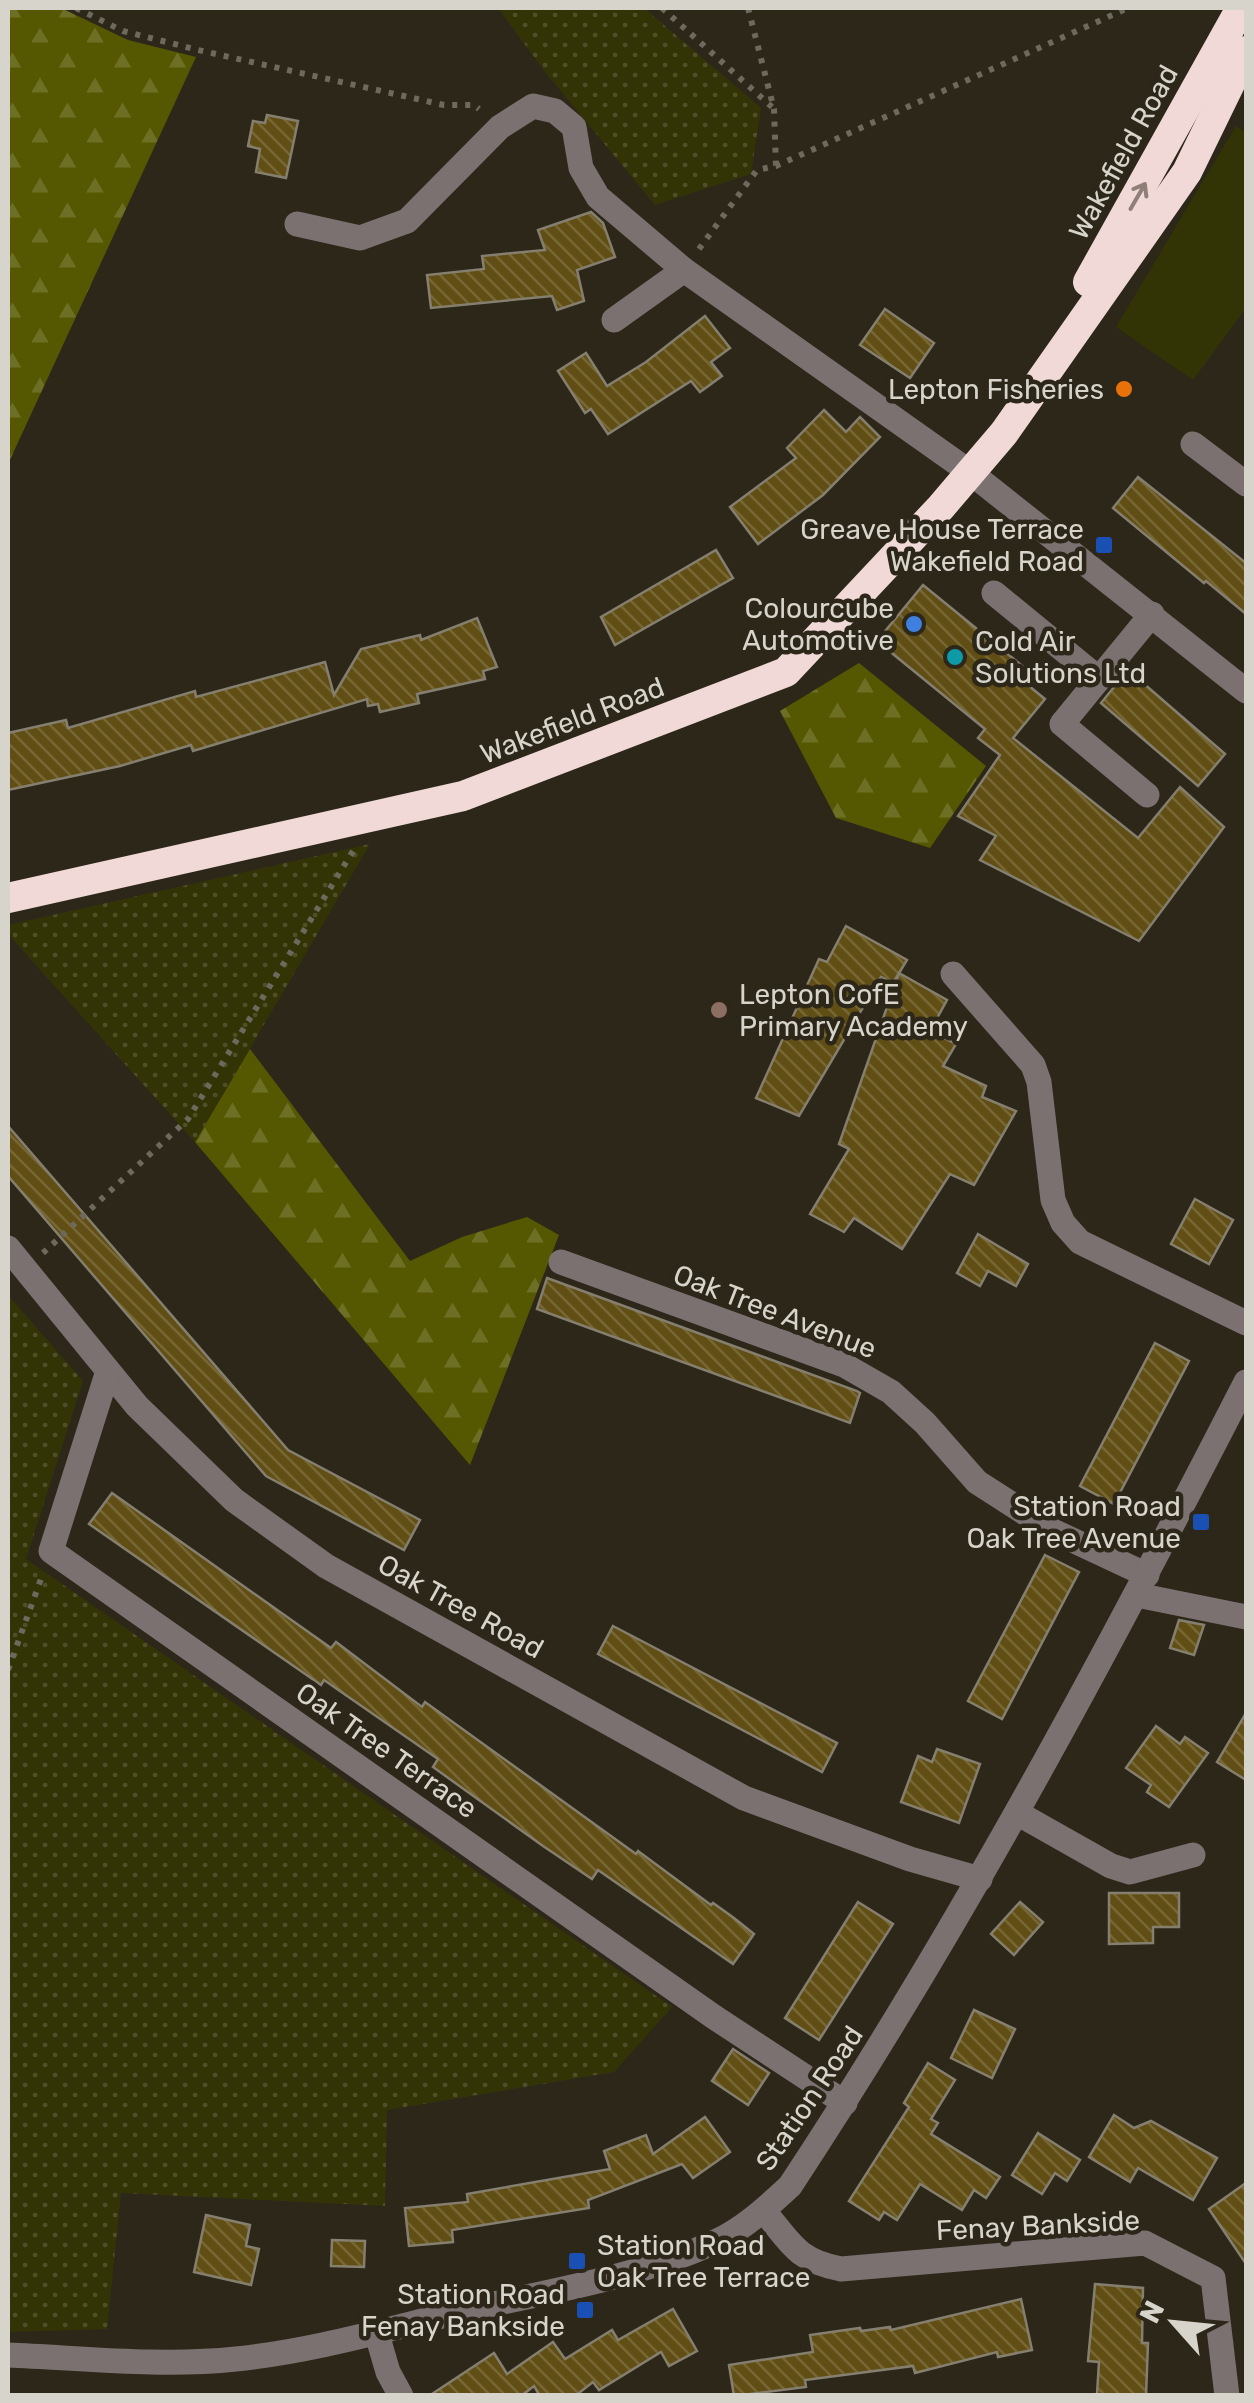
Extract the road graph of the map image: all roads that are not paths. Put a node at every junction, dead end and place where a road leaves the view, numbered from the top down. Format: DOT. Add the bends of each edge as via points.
graph roads {
  1 [pos="1241,8"];
  2 [pos="1246,51"];
  3 [pos="296,224"];
  4 [pos="684,270"];
  5 [pos="614,320"];
  6 [pos="1004,433"];
  7 [pos="1192,444"];
  8 [pos="971,474"];
  9 [pos="1246,484"];
  10 [pos="994,593"];
  11 [pos="1152,614"];
  12 [pos="1099,679"];
  13 [pos="1246,691"];
  14 [pos="1148,794"];
  15 [pos="8,895"];
  16 [pos="952,974"];
  17 [pos="8,1248"];
  18 [pos="561,1262"];
  19 [pos="1246,1323"];
  20 [pos="108,1371"];
  21 [pos="1246,1382"];
  22 [pos="1142,1585"];
  23 [pos="1246,1617"];
  24 [pos="1016,1813"];
  25 [pos="1192,1855"];
  26 [pos="980,1879"];
  27 [pos="845,2103"];
  28 [pos="764,2211"];
  29 [pos="376,2331"];
  30 [pos="8,2355"];
  31 [pos="401,2396"];
  32 [pos="1227,2396"];
  6 -- 1 [label="highway, Wakefield Road, one-way"];
  2 -- 6 [label="highway, Wakefield Road" via="1187,172"];
  3 -- 4 [label="street" via="360,238 407,221 500,127 533,106 555,110 574,127 580,168 598,197"];
  4 -- 5 [label="street"];
  4 -- 8 [label="street"];
  6 -- 8 [label="highway, Wakefield Road"];
  7 -- 9 [label="street"];
  8 -- 11 [label="street"];
  8 -- 15 [label="highway, Wakefield Road" via="786,672 462,796"];
  10 -- 12 [label="street"];
  11 -- 12 [label="street"];
  11 -- 13 [label="street"];
  12 -- 14 [label="street" via="1062,724"];
  16 -- 19 [label="street" via="1033,1064 1053,1200 1063,1223 1080,1242"];
  17 -- 20 [label="street, Oak Tree Road"];
  18 -- 22 [label="street, Oak Tree Avenue" via="860,1374 902,1402 977,1482"];
  20 -- 26 [label="street, Oak Tree Road" via="234,1500 326,1566 744,1798"];
  20 -- 27 [label="street, Oak Tree Terrace" via="51,1551"];
  21 -- 22 [label="street, Station Road"];
  22 -- 23 [label="street, Oak Tree Avenue"];
  22 -- 24 [label="street, Station Road"];
  24 -- 25 [label="street" via="1130,1872"];
  24 -- 26 [label="street, Station Road"];
  26 -- 27 [label="street, Station Road"];
  27 -- 28 [label="street, Station Road" via="790,2186"];
  28 -- 29 [label="street, Station Road" via="676,2258"];
  28 -- 32 [label="street, Fenay Bankside" via="797,2251 815,2264 841,2269 1145,2243 1213,2278"];
  29 -- 30 [label="street, Station Road" via="235,2360"];
  29 -- 31 [label="street"];
}
